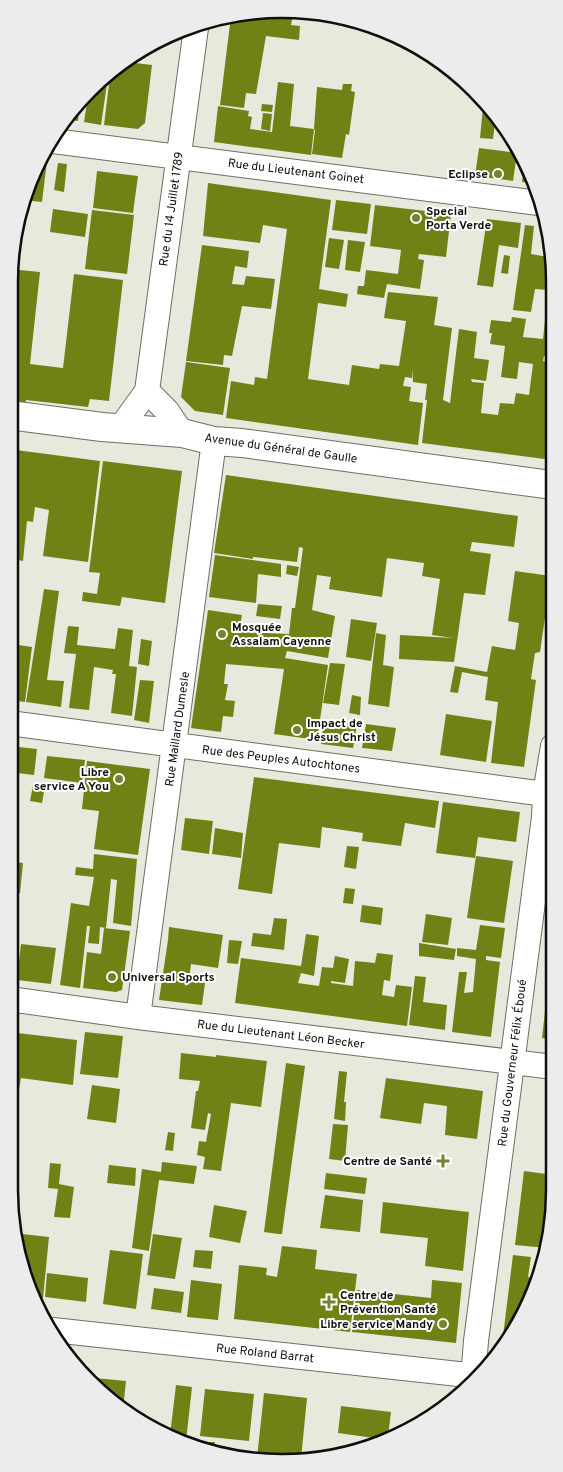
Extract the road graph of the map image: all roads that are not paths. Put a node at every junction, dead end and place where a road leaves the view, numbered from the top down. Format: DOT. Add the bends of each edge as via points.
graph roads {
  1 [pos="195,33"];
  2 [pos="58,142"];
  3 [pos="178,156"];
  4 [pos="533,201"];
  5 [pos="147,391"];
  6 [pos="18,416"];
  7 [pos="121,427"];
  8 [pos="182,432"];
  9 [pos="214,441"];
  10 [pos="546,484"];
  11 [pos="18,724"];
  12 [pos="173,745"];
  13 [pos="546,794"];
  14 [pos="546,810"];
  15 [pos="18,1000"];
  16 [pos="138,1017"];
  17 [pos="511,1062"];
  18 [pos="546,1066"];
  19 [pos="58,1331"];
  20 [pos="474,1371"];
  21 [pos="469,1376"];
  1 -- 3 [label="street, Rue du 14 Juillet 1789"];
  2 -- 3 [label="street, Rue du Lieutenant Goinet"];
  3 -- 4 [label="street, Rue du Lieutenant Goinet"];
  3 -- 5 [label="street, Rue du 14 Juillet 1789"];
  5 -- 7 [label="street, Rue du 14 Juillet 1789"];
  5 -- 8 [label="street"];
  6 -- 7 [label="street, Avenue du Général de Gaulle"];
  7 -- 8 [label="street, Avenue du Général de Gaulle"];
  8 -- 9 [label="street, Avenue du Général de Gaulle"];
  9 -- 10 [label="street, Avenue du Général de Gaulle" via="242,442"];
  9 -- 12 [label="street, Rue Maillard Dumesle"];
  11 -- 12 [label="street, Rue des Peuples Autochtones"];
  12 -- 13 [label="street, Rue des Peuples Autochtones"];
  12 -- 16 [label="street, Rue Maillard Dumesle"];
  14 -- 17 [label="street, Rue du Gouverneur Félix Éboué"];
  15 -- 16 [label="street, Rue du Lieutenant Léon Becker"];
  16 -- 17 [label="street, Rue du Lieutenant Léon Becker"];
  17 -- 18 [label="street, Rue du Lieutenant Léon Becker"];
  17 -- 20 [label="street, Rue du Gouverneur Félix Éboué"];
  19 -- 21 [label="street, Rue Roland Barrat"];
}
